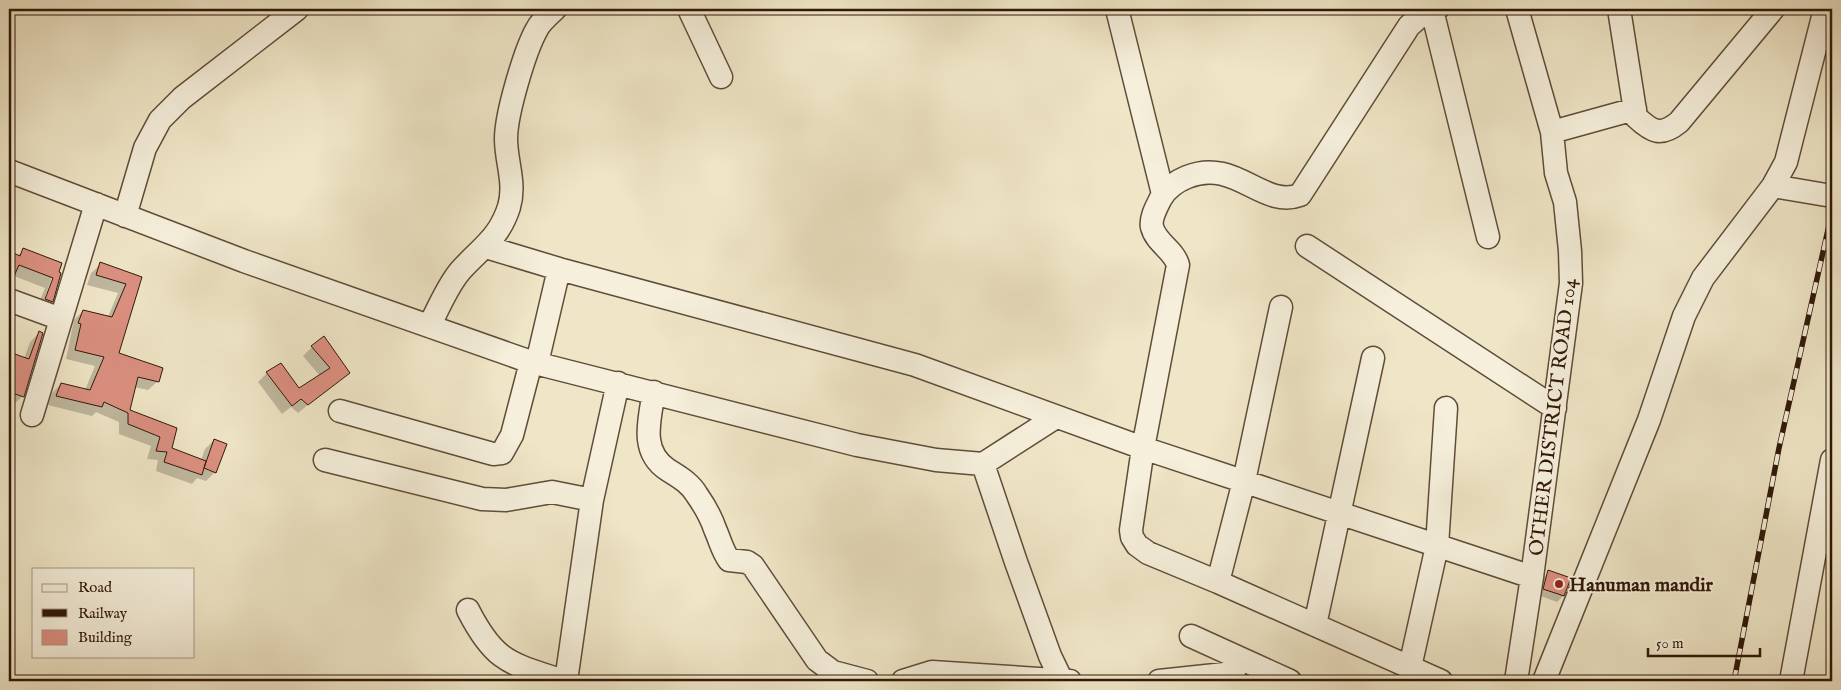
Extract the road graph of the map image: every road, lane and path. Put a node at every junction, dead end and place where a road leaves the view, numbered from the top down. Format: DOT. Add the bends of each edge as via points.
graph roads {
  1 [pos="297,9"];
  2 [pos="555,9"];
  3 [pos="690,9"];
  4 [pos="1117,9"];
  5 [pos="1434,9"];
  6 [pos="1517,9"];
  7 [pos="1619,9"];
  8 [pos="1773,9"];
  9 [pos="1821,11"];
  10 [pos="721,77"];
  11 [pos="1635,109"];
  12 [pos="1552,132"];
  13 [pos="9,170"];
  14 [pos="1774,186"];
  15 [pos="1164,194"];
  16 [pos="1832,196"];
  17 [pos="96,204"];
  18 [pos="125,216"];
  19 [pos="1488,237"];
  20 [pos="1307,246"];
  21 [pos="486,247"];
  22 [pos="559,269"];
  23 [pos="9,300"];
  24 [pos="1281,307"];
  25 [pos="61,319"];
  26 [pos="429,326"];
  27 [pos="1373,358"];
  28 [pos="534,362"];
  29 [pos="618,383"];
  30 [pos="654,392"];
  31 [pos="1446,408"];
  32 [pos="1556,408"];
  33 [pos="340,411"];
  34 [pos="32,415"];
  35 [pos="1056,417"];
  36 [pos="1143,448"];
  37 [pos="325,460"];
  38 [pos="983,464"];
  39 [pos="1832,465"];
  40 [pos="1244,481"];
  41 [pos="592,500"];
  42 [pos="1339,513"];
  43 [pos="1437,546"];
  44 [pos="1532,577"];
  45 [pos="1218,582"];
  46 [pos="468,610"];
  47 [pos="1315,625"];
  48 [pos="1191,636"];
  49 [pos="1410,667"];
  50 [pos="1235,671"];
  51 [pos="565,681"];
  52 [pos="867,681"];
  53 [pos="903,681"];
  54 [pos="1064,681"];
  55 [pos="1159,681"];
  56 [pos="1290,681"];
  57 [pos="1441,681"];
  58 [pos="1516,681"];
  59 [pos="1544,681"];
  60 [pos="1791,681"];
  1 -- 18 [label="street" via="182,98 160,120 144,148"];
  2 -- 21 [label="street" via="538,26 527,49 506,138 512,186 509,205 502,226"];
  3 -- 10 [label="street"];
  4 -- 15 [label="street"];
  5 -- 15 [label="street" via="1410,26 1300,194 1290,198 1276,196 1229,174 1212,171 1178,181"];
  5 -- 19 [label="street"];
  6 -- 12 [label="street, OTHER DISTRICT ROAD 104"];
  7 -- 11 [label="street"];
  8 -- 11 [label="street" via="1670,130 1657,132 1646,127 1636,117"];
  9 -- 14 [label="street" via="1786,162"];
  11 -- 12 [label="street"];
  12 -- 32 [label="street, OTHER DISTRICT ROAD 104" via="1570,251 1567,325"];
  13 -- 17 [label="street"];
  14 -- 16 [label="street"];
  14 -- 59 [label="street" via="1703,278 1684,316 1649,420"];
  15 -- 36 [label="street" via="1152,227 1175,256 1178,265"];
  17 -- 18 [label="street"];
  17 -- 25 [label="street"];
  18 -- 26 [label="street"];
  20 -- 32 [label="street"];
  21 -- 22 [label="street"];
  21 -- 26 [label="street" via="461,270"];
  22 -- 28 [label="street"];
  22 -- 35 [label="street" via="915,365"];
  23 -- 25 [label="street"];
  24 -- 40 [label="street"];
  25 -- 34 [label="street"];
  26 -- 28 [label="street"];
  27 -- 42 [label="street"];
  28 -- 29 [label="street"];
  28 -- 33 [label="street" via="512,435 502,453 493,454"];
  29 -- 30 [label="street"];
  29 -- 41 [label="street"];
  30 -- 38 [label="street" via="857,445 936,460"];
  30 -- 52 [label="street" via="648,425 653,457 687,482 696,493 715,527 722,551 729,560 748,562 753,566 818,660 833,672"];
  31 -- 43 [label="street"];
  32 -- 44 [label="street, OTHER DISTRICT ROAD 104"];
  35 -- 36 [label="street"];
  35 -- 38 [label="street"];
  36 -- 40 [label="street"];
  36 -- 45 [label="street" via="1132,537 1148,553"];
  37 -- 41 [label="street" via="482,499 506,500 552,492"];
  38 -- 54 [label="street" via="1016,562"];
  39 -- 60 [label="street"];
  40 -- 42 [label="street"];
  40 -- 45 [label="street"];
  41 -- 51 [label="street"];
  42 -- 43 [label="street"];
  42 -- 47 [label="street"];
  43 -- 44 [label="street"];
  43 -- 49 [label="street"];
  44 -- 58 [label="street, OTHER DISTRICT ROAD 104"];
  45 -- 47 [label="street"];
  46 -- 51 [label="street" via="478,631 496,652 512,664"];
  47 -- 49 [label="street"];
  48 -- 50 [label="street"];
  49 -- 57 [label="street"];
  50 -- 55 [label="street"];
  50 -- 56 [label="street"];
  53 -- 54 [label="street" via="932,672"];
}
